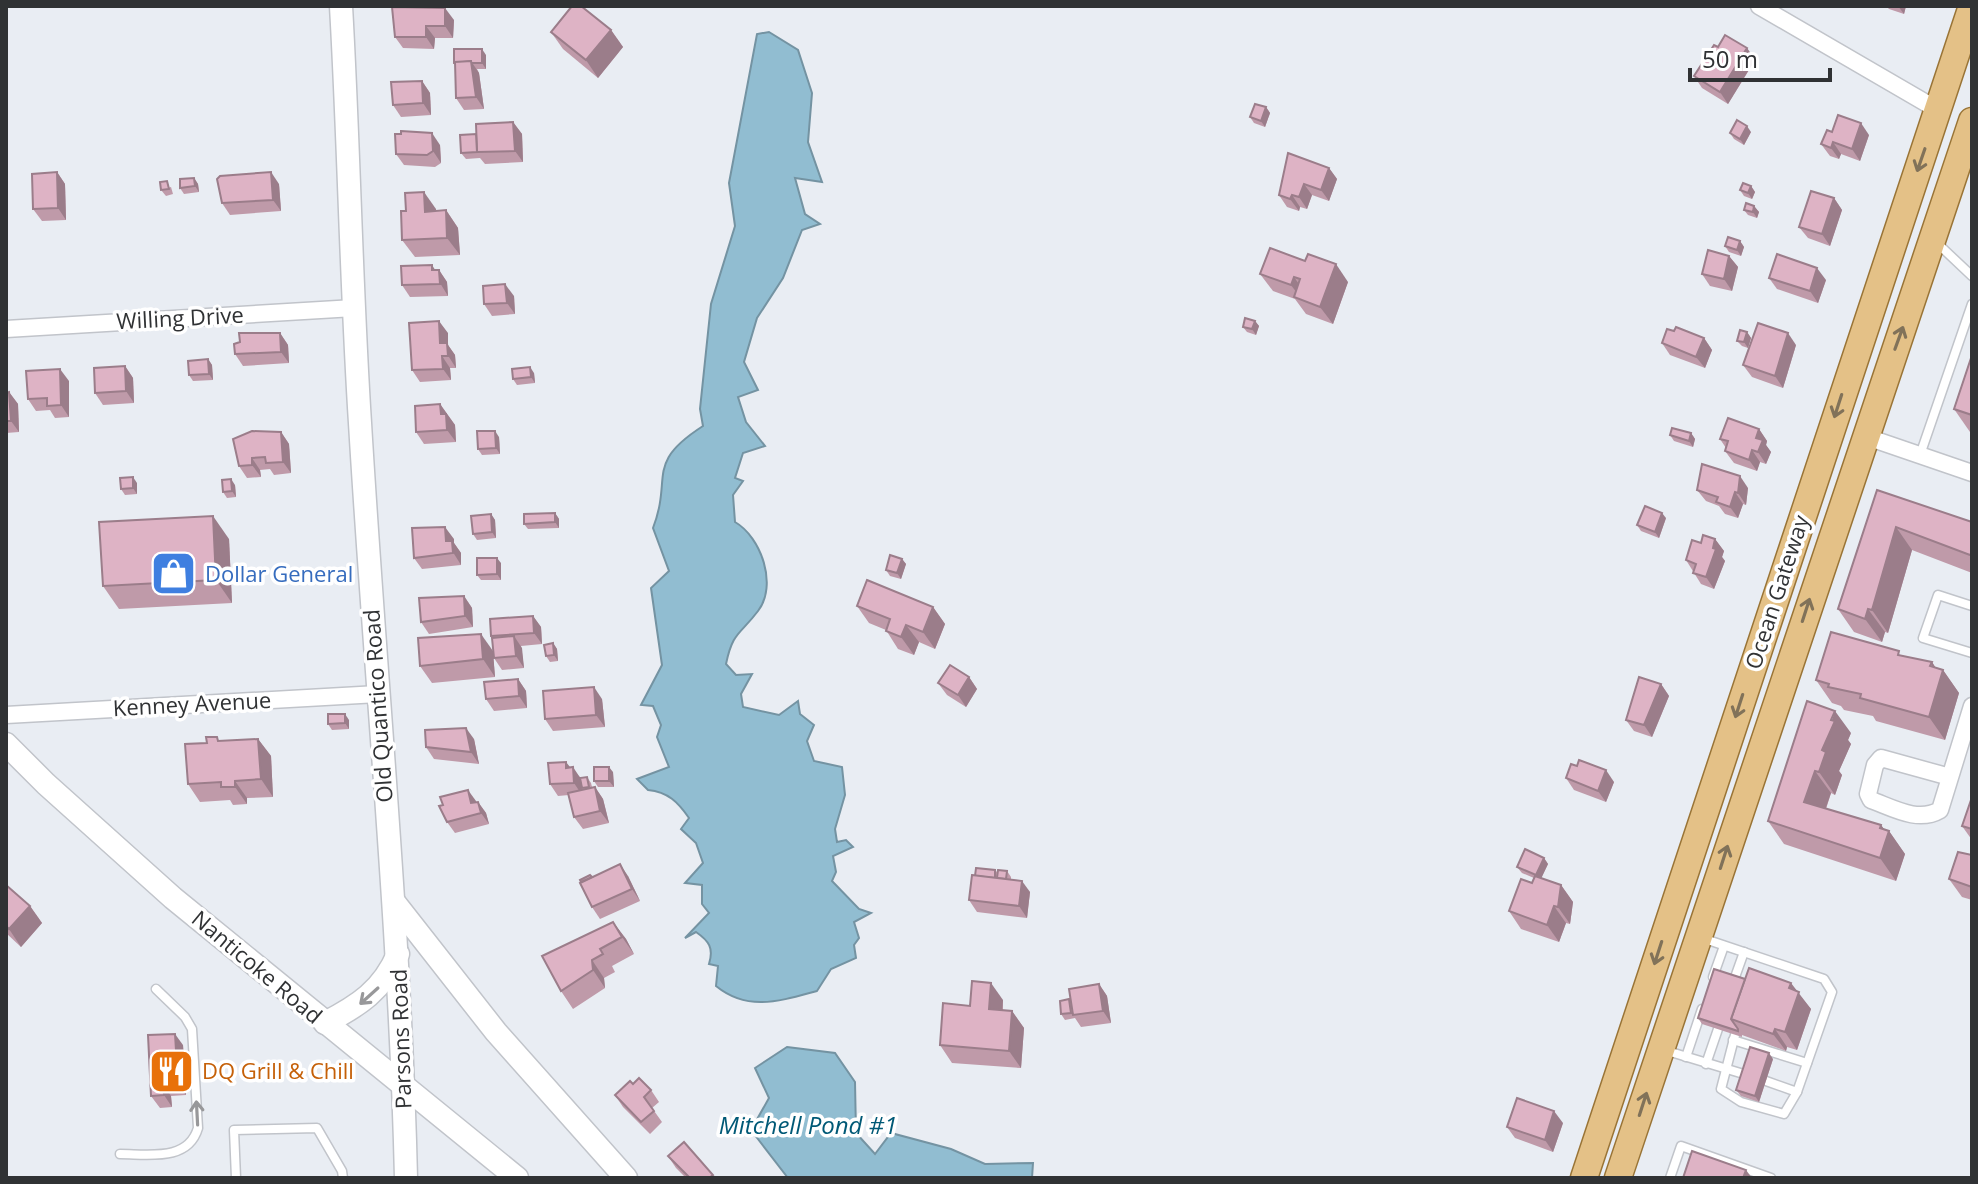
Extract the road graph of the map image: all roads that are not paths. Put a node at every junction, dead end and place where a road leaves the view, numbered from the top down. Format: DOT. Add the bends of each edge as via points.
graph roads {
  1 [pos="341,6"];
  2 [pos="1759,6"];
  3 [pos="1972,6"];
  4 [pos="1938,110"];
  5 [pos="1972,121"];
  6 [pos="1934,240"];
  7 [pos="1972,276"];
  8 [pos="1972,304"];
  9 [pos="354,308"];
  10 [pos="6,329"];
  11 [pos="1864,436"];
  12 [pos="1920,455"];
  13 [pos="1972,473"];
  14 [pos="1972,606"];
  15 [pos="1972,653"];
  16 [pos="378,694"];
  17 [pos="1972,706"];
  18 [pos="6,715"];
  19 [pos="6,744"];
  20 [pos="1950,777"];
  21 [pos="394,901"];
  22 [pos="1698,937"];
  23 [pos="1724,946"];
  24 [pos="1744,952"];
  25 [pos="398,953"];
  26 [pos="1761,958"];
  27 [pos="1756,972"];
  28 [pos="1734,980"];
  29 [pos="1710,987"];
  30 [pos="156,989"];
  31 [pos="1705,1001"];
  32 [pos="325,1023"];
  33 [pos="1718,1029"];
  34 [pos="1661,1049"];
  35 [pos="1686,1057"];
  36 [pos="1807,1063"];
  37 [pos="1706,1064"];
  38 [pos="1724,1069"];
  39 [pos="1747,1075"];
  40 [pos="1766,1081"];
  41 [pos="404,1088"];
  42 [pos="1797,1092"];
  43 [pos="120,1154"];
  44 [pos="1624,1176"];
  45 [pos="236,1178"];
  46 [pos="343,1178"];
  47 [pos="406,1178"];
  48 [pos="517,1178"];
  49 [pos="626,1178"];
  50 [pos="1584,1178"];
  51 [pos="1670,1178"];
  52 [pos="1771,1178"];
  1 -- 9 [label="street, Old Quantico Road"];
  2 -- 4 [label="street"];
  3 -- 4 [label="main road, Ocean Gateway"];
  4 -- 50 [label="main road, Ocean Gateway, one-way"];
  5 -- 6 [label="main road, Ocean Gateway"];
  6 -- 7 [label="lane"];
  11 -- 6 [label="main road, Ocean Gateway, one-way"];
  8 -- 12 [label="lane"];
  9 -- 10 [label="street, Willing Drive"];
  9 -- 16 [label="street, Old Quantico Road"];
  11 -- 12 [label="street"];
  22 -- 11 [label="main road, Ocean Gateway, one-way"];
  12 -- 13 [label="street"];
  14 -- 15 [label="lane" via="1938,595 1923,638"];
  16 -- 18 [label="street, Kenney Avenue"];
  16 -- 21 [label="street, Old Quantico Road"];
  17 -- 20 [label="street"];
  19 -- 32 [label="street, Nanticoke Road" via="162,888"];
  20 -- 20 [label="street" via="1881,758 1868,794 1871,800 1930,816 1940,810"];
  21 -- 25 [label="street, Parsons Road"];
  21 -- 49 [label="street" via="496,1032"];
  22 -- 23 [label="lane"];
  22 -- 34 [label="main road, Ocean Gateway"];
  23 -- 24 [label="lane"];
  23 -- 29 [label="lane"];
  24 -- 26 [label="lane"];
  24 -- 28 [label="lane"];
  25 -- 32 [label="street, one-way" via="390,975 374,993"];
  25 -- 41 [label="street, Parsons Road"];
  26 -- 27 [label="lane"];
  26 -- 36 [label="lane" via="1824,979 1832,992"];
  43 -- 30 [label="lane, one-way" via="178,1152 192,1143 198,1128 192,1029"];
  31 -- 35 [label="lane"];
  32 -- 41 [label="street, Nanticoke Road"];
  33 -- 37 [label="lane"];
  34 -- 35 [label="lane"];
  44 -- 34 [label="main road, Ocean Gateway, one-way"];
  35 -- 37 [label="lane"];
  36 -- 38 [label="lane" via="1734,1037"];
  36 -- 42 [label="lane"];
  37 -- 38 [label="lane"];
  38 -- 39 [label="lane"];
  38 -- 42 [label="lane" via="1721,1089 1775,1114 1784,1114"];
  40 -- 42 [label="lane"];
  41 -- 47 [label="street, Parsons Road"];
  41 -- 48 [label="street, Nanticoke Road"];
  45 -- 46 [label="lane" via="234,1130 317,1128"];
  51 -- 52 [label="lane" via="1681,1146"];
}
